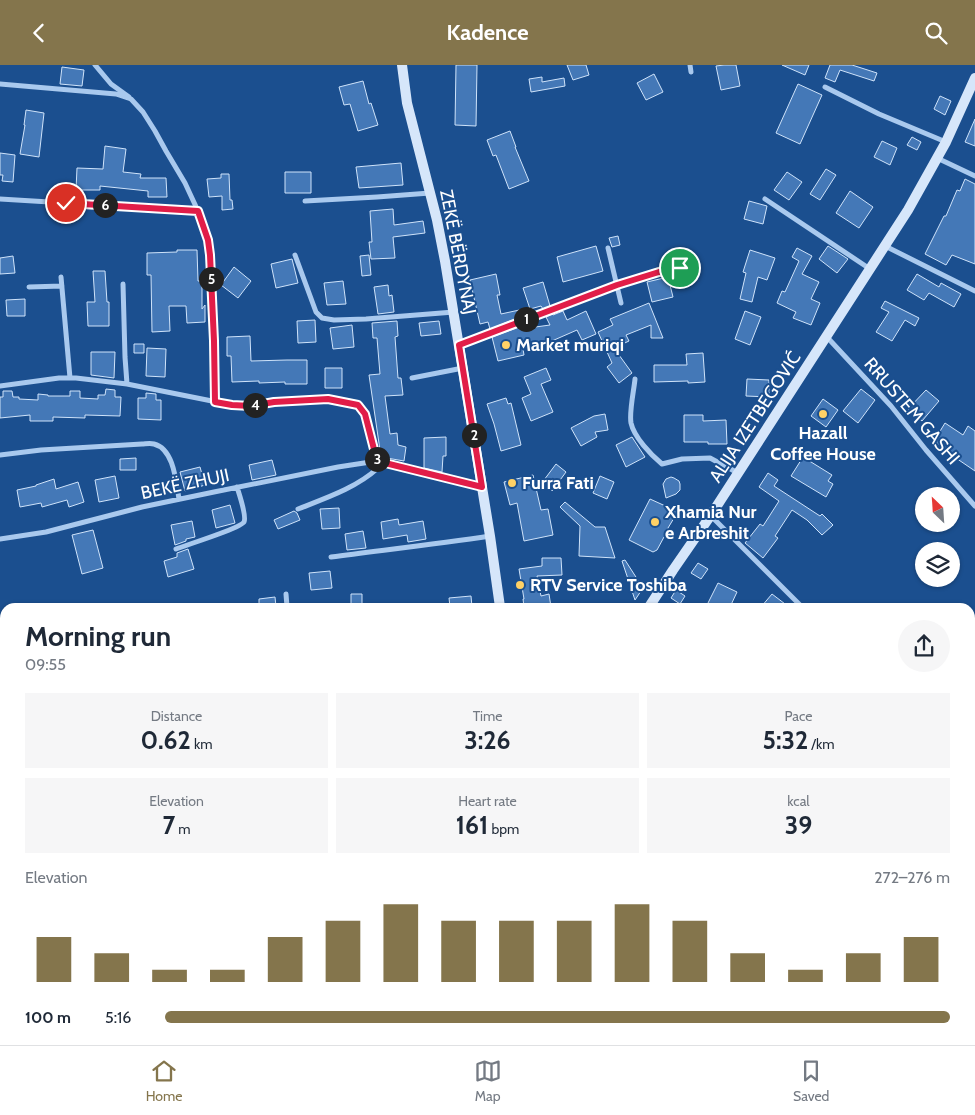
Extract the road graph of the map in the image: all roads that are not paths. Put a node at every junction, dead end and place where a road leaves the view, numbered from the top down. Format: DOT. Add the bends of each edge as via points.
graph roads {
  1 [pos="94,65"];
  2 [pos="402,65"];
  3 [pos="690,65"];
  4 [pos="691,72"];
  5 [pos="975,80"];
  6 [pos="0,84"];
  7 [pos="825,87"];
  8 [pos="131,99"];
  9 [pos="946,142"];
  10 [pos="937,158"];
  11 [pos="975,176"];
  12 [pos="430,193"];
  13 [pos="0,199"];
  14 [pos="765,199"];
  15 [pos="304,201"];
  16 [pos="198,211"];
  17 [pos="885,246"];
  18 [pos="608,248"];
  19 [pos="295,255"];
  20 [pos="680,268"];
  21 [pos="870,269"];
  22 [pos="61,277"];
  23 [pos="123,284"];
  24 [pos="617,285"];
  25 [pos="62,286"];
  26 [pos="29,287"];
  27 [pos="975,291"];
  28 [pos="621,303"];
  29 [pos="454,312"];
  30 [pos="826,336"];
  31 [pos="459,345"];
  32 [pos="463,368"];
  33 [pos="70,378"];
  34 [pos="412,378"];
  35 [pos="635,379"];
  36 [pos="127,384"];
  37 [pos="0,387"];
  38 [pos="215,402"];
  39 [pos="0,455"];
  40 [pos="377,461"];
  41 [pos="738,473"];
  42 [pos="237,487"];
  43 [pos="482,487"];
  44 [pos="179,499"];
  45 [pos="975,506"];
  46 [pos="298,509"];
  47 [pos="711,515"];
  48 [pos="490,536"];
  49 [pos="0,539"];
  50 [pos="176,549"];
  51 [pos="330,557"];
  52 [pos="286,594"];
  53 [pos="287,603"];
  54 [pos="499,603"];
  55 [pos="652,603"];
  56 [pos="798,603"];
  1 -- 8 [label="street"];
  2 -- 12 [label="main road, ZEKË BËRDYNAJ" via="407,103"];
  3 -- 4 [label="street"];
  5 -- 9 [label="main road, ALIJA IZETBEGOVIĆ"];
  6 -- 8 [label="street" via="116,94"];
  7 -- 9 [label="street"];
  8 -- 16 [label="street" via="156,131"];
  9 -- 10 [label="main road, ALIJA IZETBEGOVIĆ"];
  10 -- 11 [label="street"];
  10 -- 17 [label="main road, ALIJA IZETBEGOVIĆ"];
  12 -- 15 [label="street"];
  12 -- 29 [label="main road, ZEKË BËRDYNAJ"];
  13 -- 16 [label="street"];
  14 -- 21 [label="street"];
  16 -- 38 [label="street" via="210,255"];
  17 -- 21 [label="main road, ALIJA IZETBEGOVIĆ"];
  17 -- 27 [label="street"];
  18 -- 24 [label="street"];
  19 -- 29 [label="street" via="316,312 322,318 358,319"];
  20 -- 24 [label="street"];
  21 -- 30 [label="main road, ALIJA IZETBEGOVIĆ"];
  22 -- 25 [label="street"];
  23 -- 36 [label="street"];
  24 -- 28 [label="street"];
  24 -- 31 [label="street"];
  25 -- 26 [label="street"];
  25 -- 33 [label="street"];
  29 -- 31 [label="main road, ZEKË BËRDYNAJ"];
  30 -- 41 [label="main road, ALIJA IZETBEGOVIĆ"];
  30 -- 45 [label="street, RRUSTEM GASHI" via="891,406"];
  31 -- 32 [label="main road, ZEKË BËRDYNAJ"];
  32 -- 34 [label="street"];
  32 -- 43 [label="main road, ZEKË BËRDYNAJ"];
  33 -- 36 [label="street"];
  33 -- 37 [label="street"];
  35 -- 41 [label="street" via="631,423 653,456 662,464 710,458"];
  36 -- 38 [label="street"];
  38 -- 40 [label="street" via="251,406 328,399 358,405 365,414"];
  39 -- 44 [label="street" via="154,444 167,453"];
  40 -- 42 [label="street, BEKË ZHUJI"];
  40 -- 43 [label="street, BEKË ZHUJI"];
  40 -- 46 [label="street" via="378,468 359,482"];
  41 -- 47 [label="main road, ALIJA IZETBEGOVIĆ"];
  42 -- 44 [label="street, BEKË ZHUJI"];
  42 -- 50 [label="street" via="245,514 244,523"];
  43 -- 48 [label="main road, ZEKË BËRDYNAJ"];
  44 -- 49 [label="street, BEKË ZHUJI" via="46,532"];
  47 -- 55 [label="main road, ALIJA IZETBEGOVIĆ"];
  47 -- 56 [label="street"];
  48 -- 51 [label="street"];
  48 -- 54 [label="main road, ZEKË BËRDYNAJ"];
  52 -- 53 [label="street"];
}
